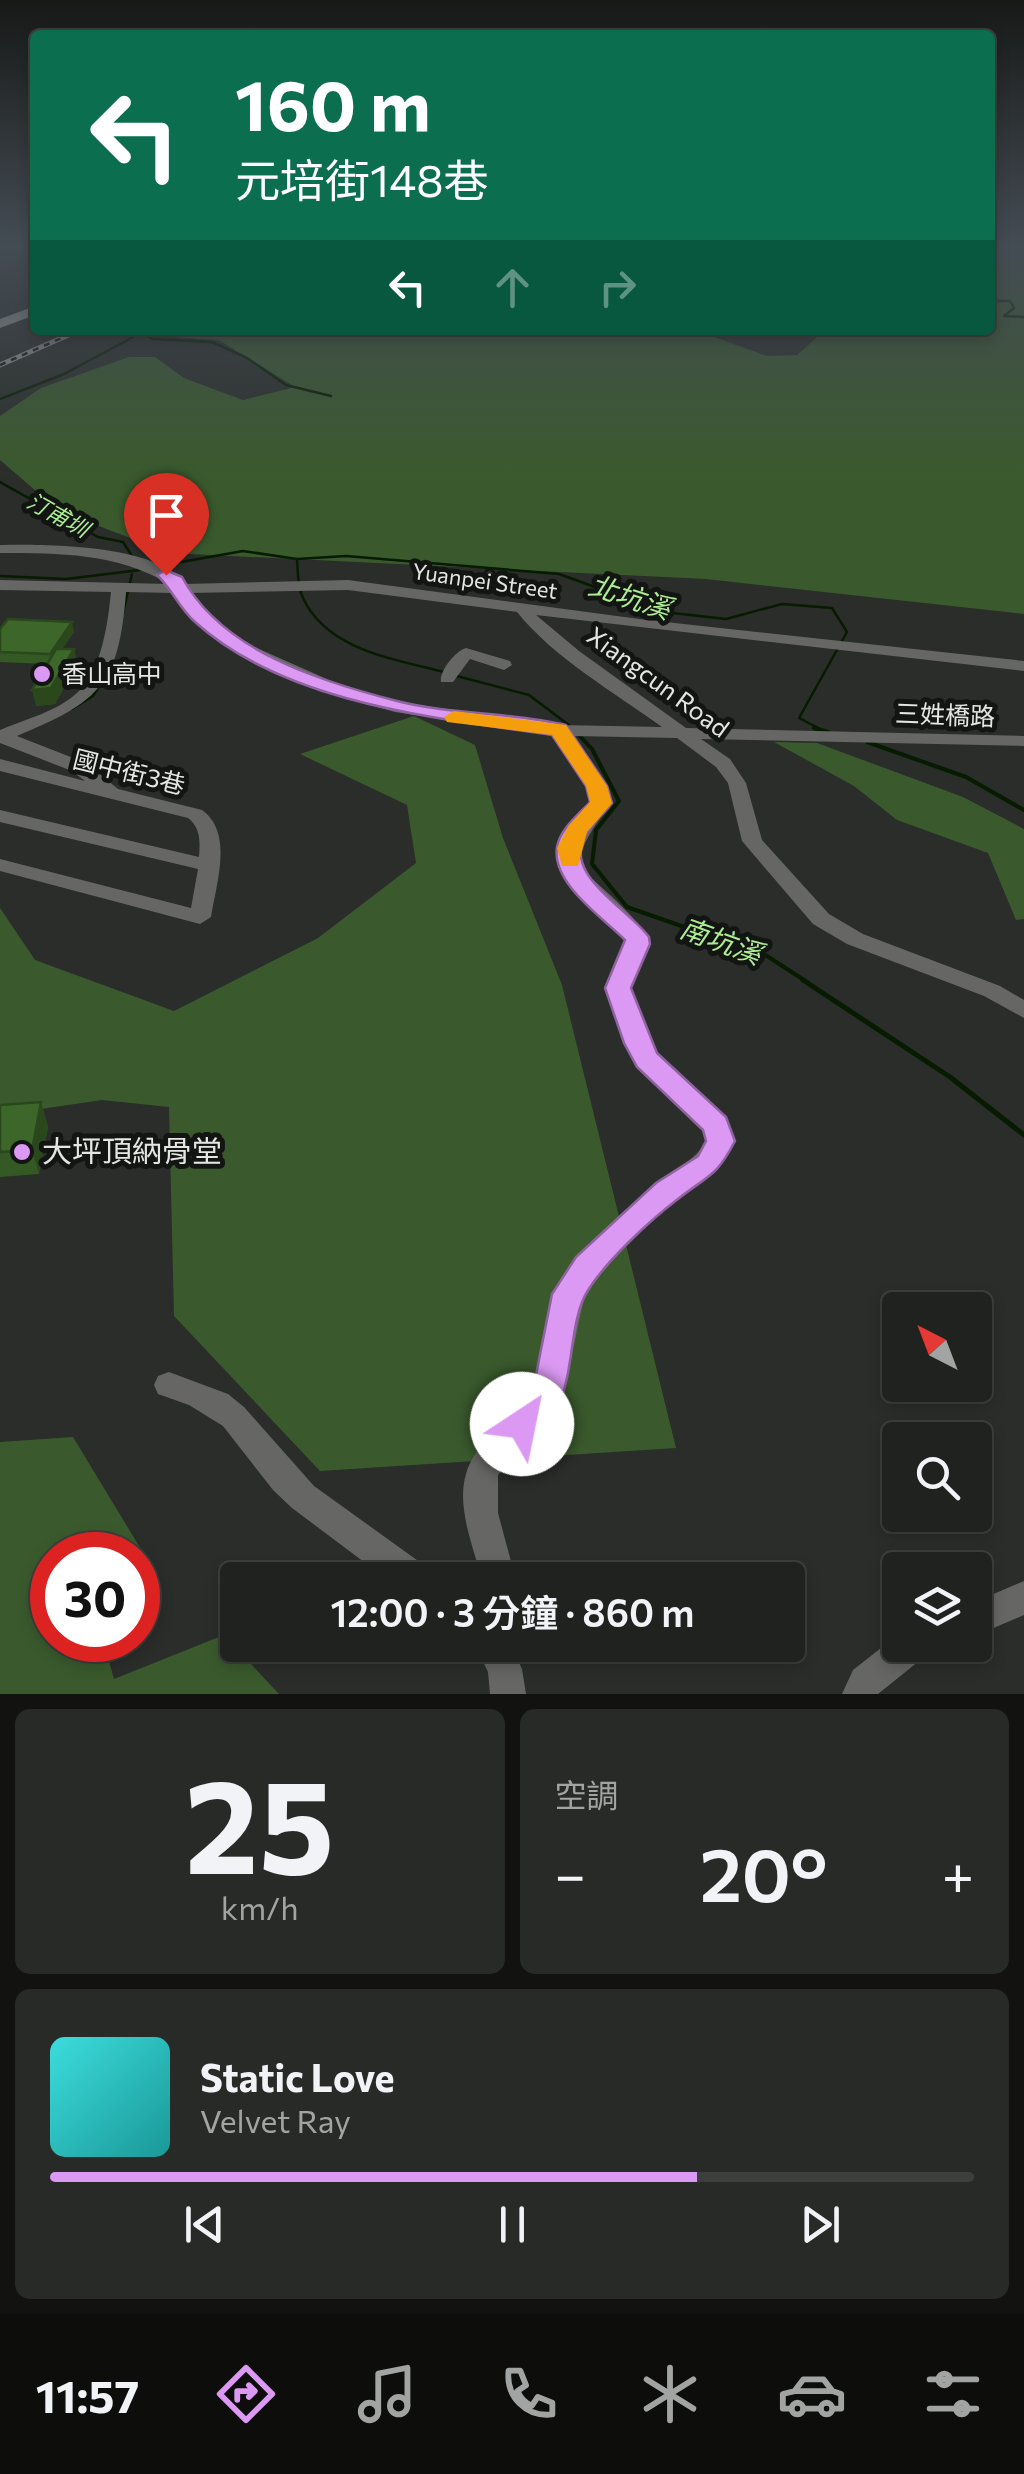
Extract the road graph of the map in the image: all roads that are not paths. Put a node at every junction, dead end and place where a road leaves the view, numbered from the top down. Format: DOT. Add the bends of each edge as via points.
graph roads {
  1 [pos="0,548"];
  2 [pos="0,586"];
  3 [pos="119,588"];
  4 [pos="180,588"];
  5 [pos="523,610"];
  6 [pos="504,665"];
  7 [pos="1024,666"];
  8 [pos="453,672"];
  9 [pos="571,730"];
  10 [pos="678,732"];
  11 [pos="1,737"];
  12 [pos="1024,741"];
  13 [pos="0,765"];
  14 [pos="118,797"];
  15 [pos="0,816"];
  16 [pos="0,865"];
  17 [pos="208,865"];
  18 [pos="1024,1010"];
  19 [pos="169,1385"];
  20 [pos="392,1562"];
  21 [pos="495,1562"];
  22 [pos="1024,1598"];
  23 [pos="992,1611"];
  24 [pos="890,1662"];
  25 [pos="860,1694"];
  1 -- 4 [label="street" via="87,551 144,564"];
  2 -- 3 [label="street"];
  3 -- 4 [label="street"];
  3 -- 11 [label="street" via="90,690"];
  4 -- 5 [label="street, Yuanpei Street" via="364,587"];
  4 -- 9 [label="street" via="182,598 235,644 332,688 396,707"];
  5 -- 7 [label="street, Yuanpei Street"];
  5 -- 10 [label="street, Xiangcun Road"];
  6 -- 8 [label="street" via="466,653"];
  9 -- 10 [label="street"];
  9 -- 21 [label="street" via="601,803 568,848 575,876 637,937 618,988 637,1043 716,1125 720,1141 708,1164 666,1191 568,1294 552,1377 539,1404 482,1472 480,1498"];
  10 -- 12 [label="street, 三姓橋路"];
  10 -- 18 [label="street, Xiangcun Road" via="723,763 737,783 752,841 821,918 855,939 992,991"];
  11 -- 14 [label="street" via="79,767"];
  13 -- 14 [label="street, 國中街3巷"];
  14 -- 17 [label="street, 國中街3巷" via="205,818"];
  15 -- 17 [label="street"];
  16 -- 17 [label="street, 國中街3巷" via="200,917"];
  19 -- 20 [label="street" via="203,1393 228,1410 300,1494"];
  22 -- 23 [label="street"];
  24 -- 25 [label="street"];
}
